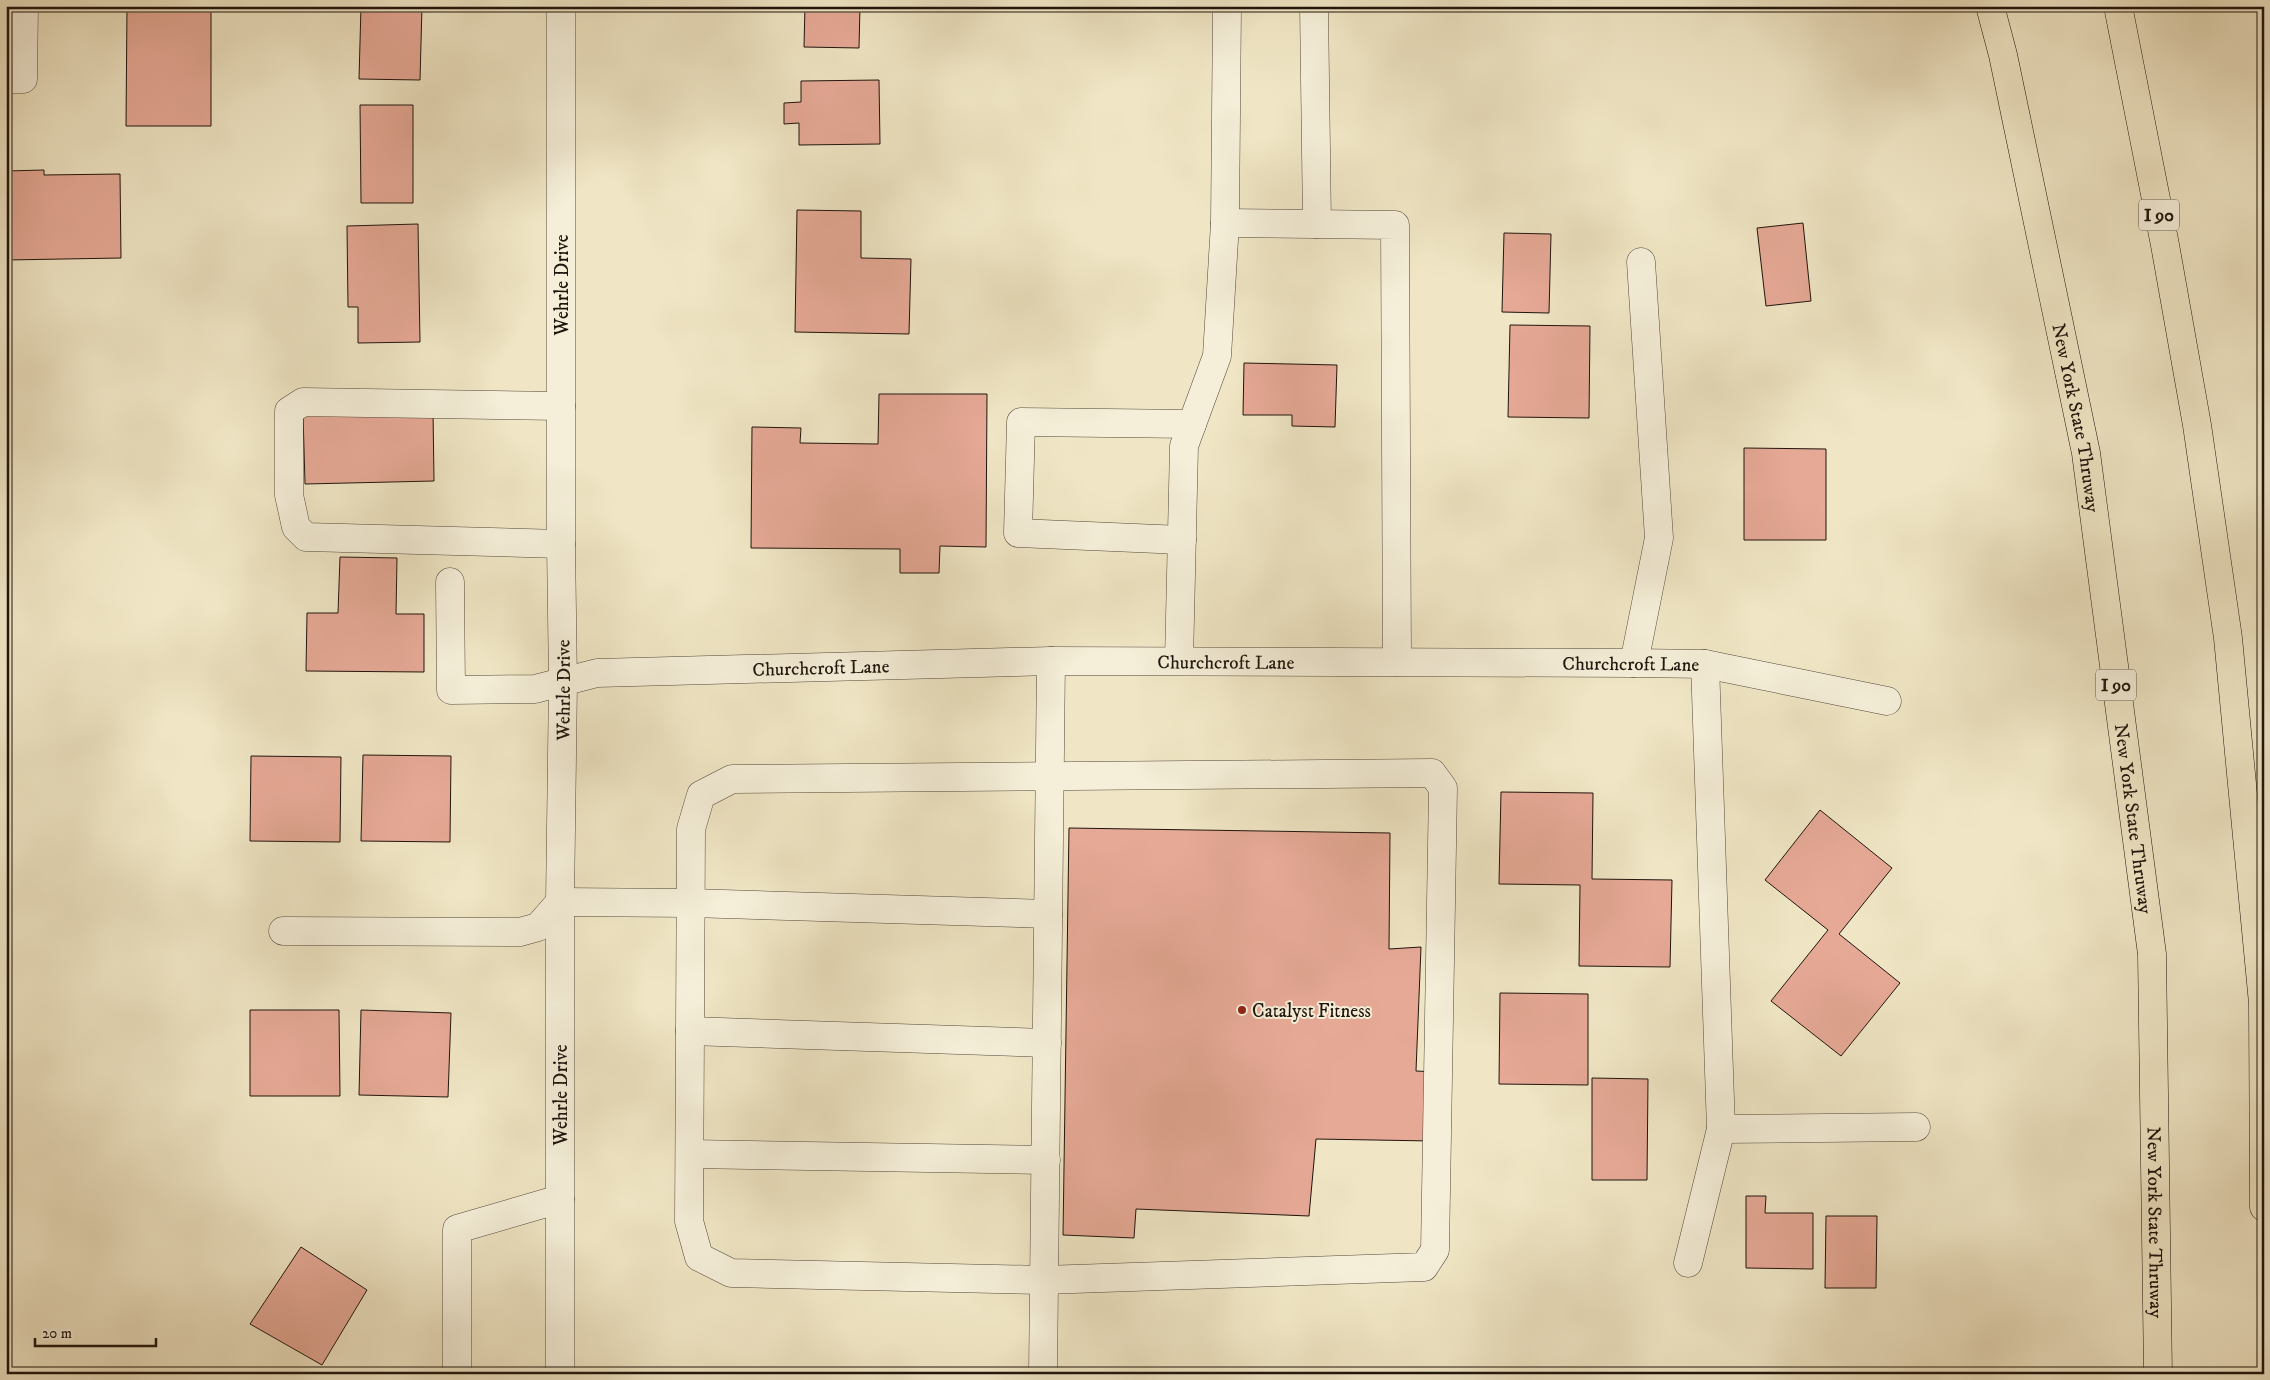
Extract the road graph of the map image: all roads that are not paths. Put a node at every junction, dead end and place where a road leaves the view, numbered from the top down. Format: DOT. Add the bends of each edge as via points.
graph roads {
  1 [pos="24,6"];
  2 [pos="562,6"];
  3 [pos="1227,6"];
  4 [pos="1314,6"];
  5 [pos="1990,6"];
  6 [pos="2118,6"];
  7 [pos="6,79"];
  8 [pos="1225,223"];
  9 [pos="1317,224"];
  10 [pos="1641,262"];
  11 [pos="561,406"];
  12 [pos="1192,424"];
  13 [pos="1182,540"];
  14 [pos="561,544"];
  15 [pos="450,582"];
  16 [pos="1051,661"];
  17 [pos="1180,661"];
  18 [pos="1397,662"];
  19 [pos="1634,663"];
  20 [pos="1705,664"];
  21 [pos="563,683"];
  22 [pos="1887,701"];
  23 [pos="1050,777"];
  24 [pos="560,902"];
  25 [pos="691,903"];
  26 [pos="1048,914"];
  27 [pos="283,931"];
  28 [pos="690,1031"];
  29 [pos="1047,1043"];
  30 [pos="1916,1127"];
  31 [pos="1721,1129"];
  32 [pos="690,1154"];
  33 [pos="1046,1160"];
  34 [pos="560,1199"];
  35 [pos="2264,1207"];
  36 [pos="1688,1263"];
  37 [pos="1044,1280"];
  38 [pos="457,1374"];
  39 [pos="560,1374"];
  40 [pos="1043,1374"];
  41 [pos="2158,1374"];
  1 -- 7 [label="street" via="23,79"];
  2 -- 11 [label="street, Wehrle Drive"];
  3 -- 8 [label="street"];
  4 -- 9 [label="street"];
  5 -- 41 [label="highway, New York State Thruway / I 90" via="2086,453 2152,954"];
  6 -- 35 [label="highway, I 90" via="2197,425 2228,638 2263,1003"];
  8 -- 9 [label="street"];
  8 -- 12 [label="street" via="1217,356"];
  9 -- 18 [label="street" via="1395,225"];
  10 -- 19 [label="street" via="1659,538"];
  11 -- 14 [label="street, Wehrle Drive"];
  11 -- 14 [label="street" via="303,402 289,411 289,495 296,527 306,537"];
  12 -- 13 [label="street" via="1184,446"];
  12 -- 13 [label="street" via="1021,422 1018,533"];
  13 -- 17 [label="street"];
  14 -- 21 [label="street, Wehrle Drive"];
  15 -- 21 [label="street, Churchcroft Lane" via="451,690 535,689"];
  16 -- 17 [label="street, Churchcroft Lane"];
  16 -- 21 [label="street, Churchcroft Lane" via="597,673"];
  16 -- 23 [label="street"];
  17 -- 18 [label="street, Churchcroft Lane"];
  18 -- 19 [label="street, Churchcroft Lane"];
  19 -- 20 [label="street, Churchcroft Lane"];
  20 -- 22 [label="street, Churchcroft Lane"];
  20 -- 31 [label="street"];
  21 -- 24 [label="street, Wehrle Drive"];
  23 -- 25 [label="street" via="732,779 701,795 691,829"];
  23 -- 26 [label="street"];
  23 -- 37 [label="street" via="1432,773 1443,788 1435,1250 1424,1267"];
  24 -- 25 [label="street"];
  24 -- 27 [label="street" via="538,927 520,932"];
  24 -- 34 [label="street, Wehrle Drive"];
  25 -- 26 [label="street"];
  25 -- 28 [label="street"];
  26 -- 29 [label="street"];
  28 -- 29 [label="street"];
  28 -- 32 [label="street"];
  29 -- 33 [label="street"];
  30 -- 31 [label="street"];
  31 -- 36 [label="street"];
  32 -- 33 [label="street"];
  32 -- 37 [label="street" via="689,1221 699,1257 731,1273"];
  33 -- 37 [label="street"];
  34 -- 38 [label="street" via="457,1229"];
  34 -- 39 [label="street, Wehrle Drive"];
  37 -- 40 [label="street"];
}
